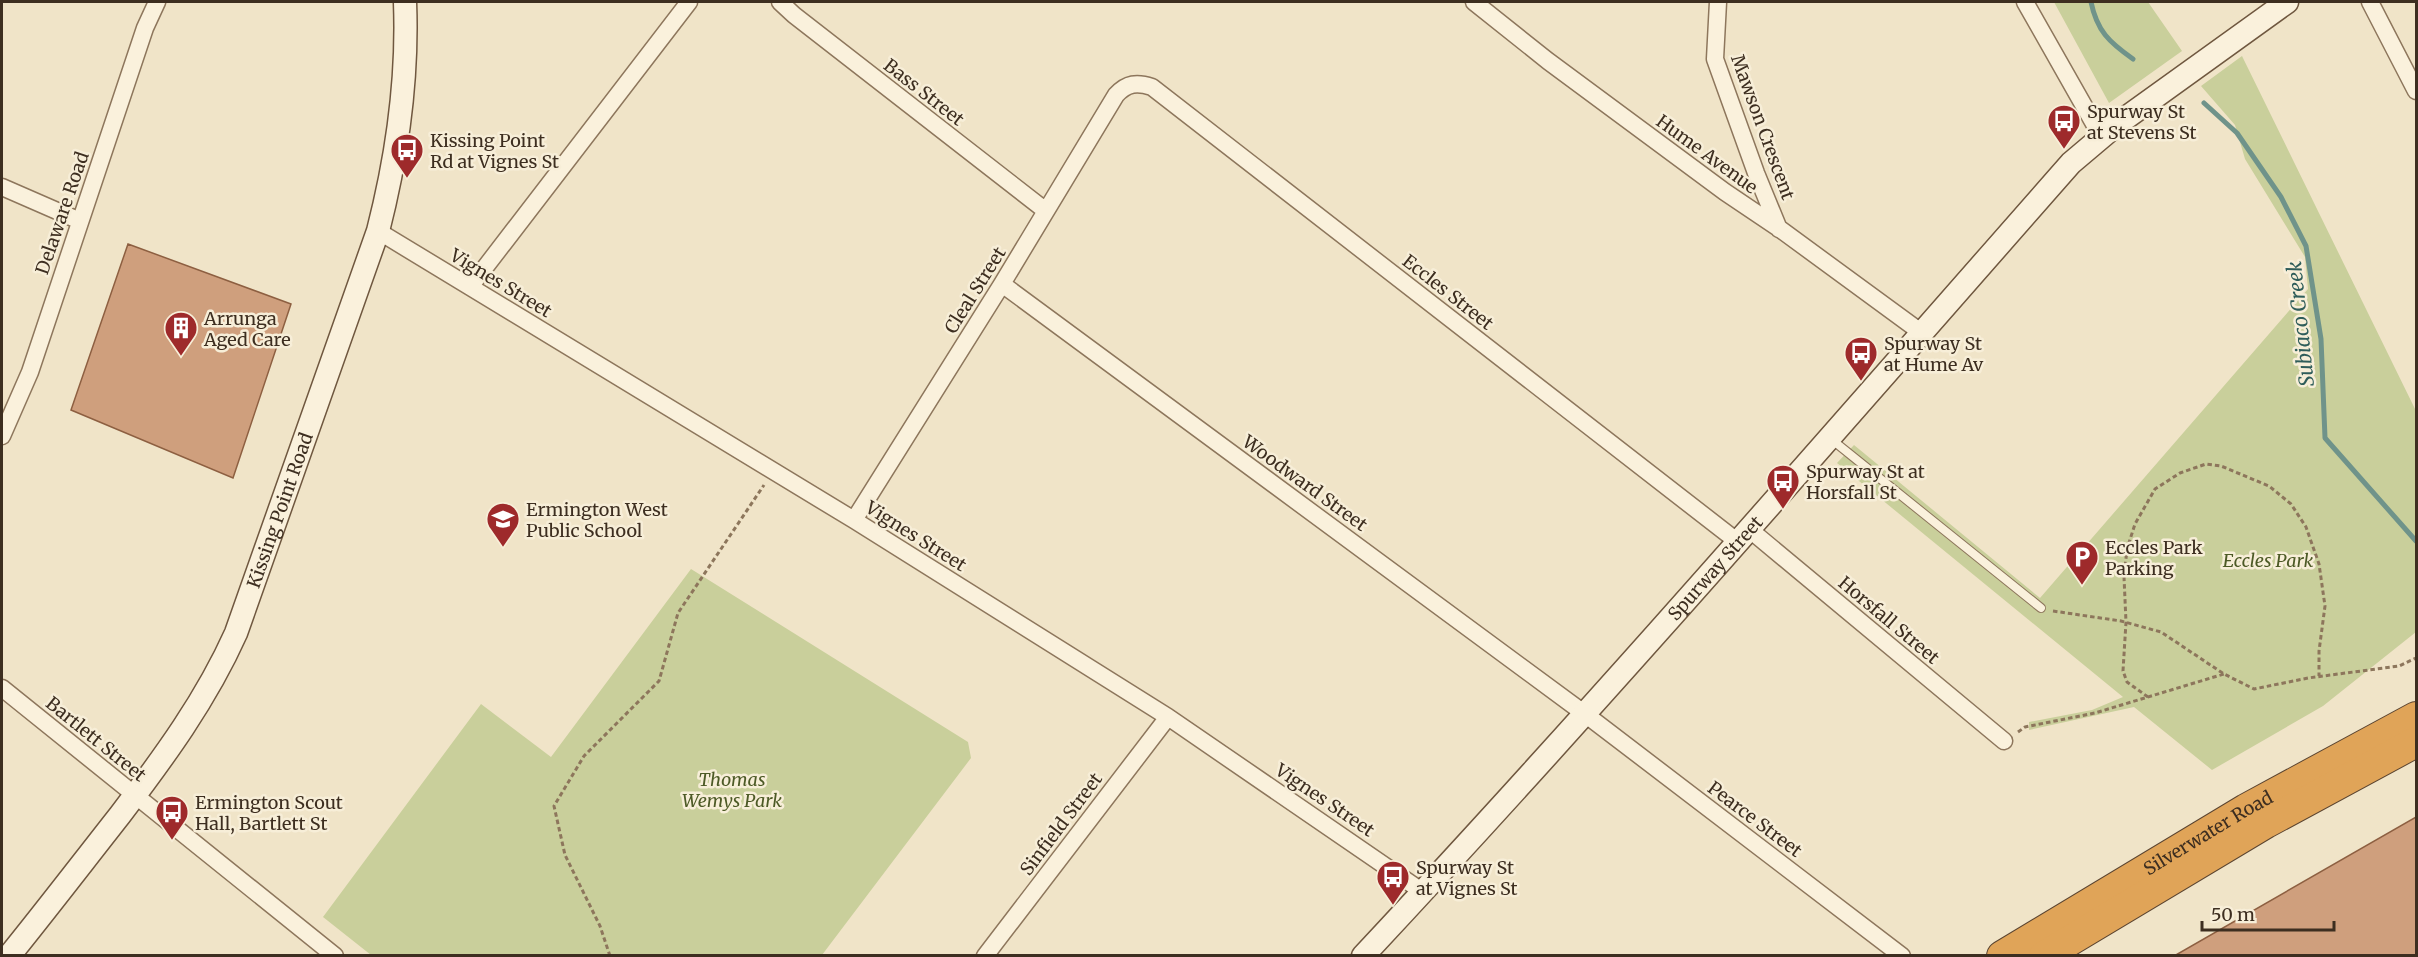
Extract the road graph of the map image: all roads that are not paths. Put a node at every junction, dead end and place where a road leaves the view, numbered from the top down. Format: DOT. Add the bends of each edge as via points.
graph roads {
  1 [pos="157,2"];
  2 [pos="405,2"];
  3 [pos="689,2"];
  4 [pos="780,2"];
  5 [pos="1473,2"];
  6 [pos="1718,2"];
  7 [pos="2025,2"];
  8 [pos="2287,2"];
  9 [pos="2370,2"];
  10 [pos="1130,84"];
  11 [pos="2416,91"];
  12 [pos="2101,136"];
  13 [pos="2,188"];
  14 [pos="1046,211"];
  15 [pos="80,221"];
  16 [pos="1780,229"];
  17 [pos="378,231"];
  18 [pos="1002,284"];
  19 [pos="470,287"];
  20 [pos="1922,333"];
  21 [pos="2,436"];
  22 [pos="1830,438"];
  23 [pos="854,520"];
  24 [pos="1743,535"];
  25 [pos="2041,608"];
  26 [pos="2,688"];
  27 [pos="1585,714"];
  28 [pos="1168,717"];
  29 [pos="2416,717"];
  30 [pos="2004,741"];
  31 [pos="2416,742"];
  32 [pos="2345,767"];
  33 [pos="135,795"];
  34 [pos="1422,892"];
  35 [pos="9,956"];
  36 [pos="335,956"];
  37 [pos="985,956"];
  38 [pos="1363,956"];
  39 [pos="1902,956"];
  40 [pos="2002,956"];
  41 [pos="2044,956"];
  1 -- 15 [label="street, Delaware Road"];
  2 -- 17 [label="street, Kissing Point Road" via="406,55 395,147"];
  3 -- 19 [label="street"];
  4 -- 14 [label="street, Bass Street"];
  5 -- 16 [label="street, Hume Avenue" via="1688,165"];
  6 -- 16 [label="street, Mawson Crescent" via="1715,59"];
  7 -- 12 [label="street"];
  8 -- 12 [label="street, Spurway Street"];
  9 -- 11 [label="street"];
  10 -- 14 [label="street, Cleal Street" via="1116,95"];
  10 -- 24 [label="street, Eccles Street" via="1152,87"];
  12 -- 20 [label="street, Spurway Street" via="2071,163"];
  13 -- 15 [label="street"];
  14 -- 18 [label="street, Cleal Street"];
  15 -- 21 [label="street, Delaware Road" via="30,372"];
  16 -- 20 [label="street, Hume Avenue"];
  17 -- 19 [label="street, Vignes Street"];
  17 -- 33 [label="street, Kissing Point Road" via="236,633 219,672 175,743"];
  18 -- 23 [label="street, Cleal Street"];
  18 -- 27 [label="street, Woodward Street"];
  19 -- 23 [label="street, Vignes Street"];
  20 -- 22 [label="street, Spurway Street"];
  22 -- 24 [label="street, Spurway Street"];
  22 -- 25 [label="lane"];
  23 -- 28 [label="street, Vignes Street"];
  24 -- 27 [label="street, Spurway Street"];
  24 -- 30 [label="street, Horsfall Street"];
  26 -- 33 [label="street, Bartlett Street"];
  27 -- 34 [label="street, Spurway Street"];
  27 -- 39 [label="street, Pearce Street"];
  28 -- 34 [label="street, Vignes Street"];
  28 -- 37 [label="street, Sinfield Street"];
  29 -- 32 [label="highway, Silverwater Road"];
  31 -- 32 [label="highway, Silverwater Road"];
  32 -- 40 [label="highway, Silverwater Road" via="2246,809"];
  32 -- 41 [label="highway, Silverwater Road" via="2266,823"];
  33 -- 35 [label="street, Kissing Point Road"];
  33 -- 36 [label="street, Bartlett Street"];
  34 -- 38 [label="street, Spurway Street"];
}
